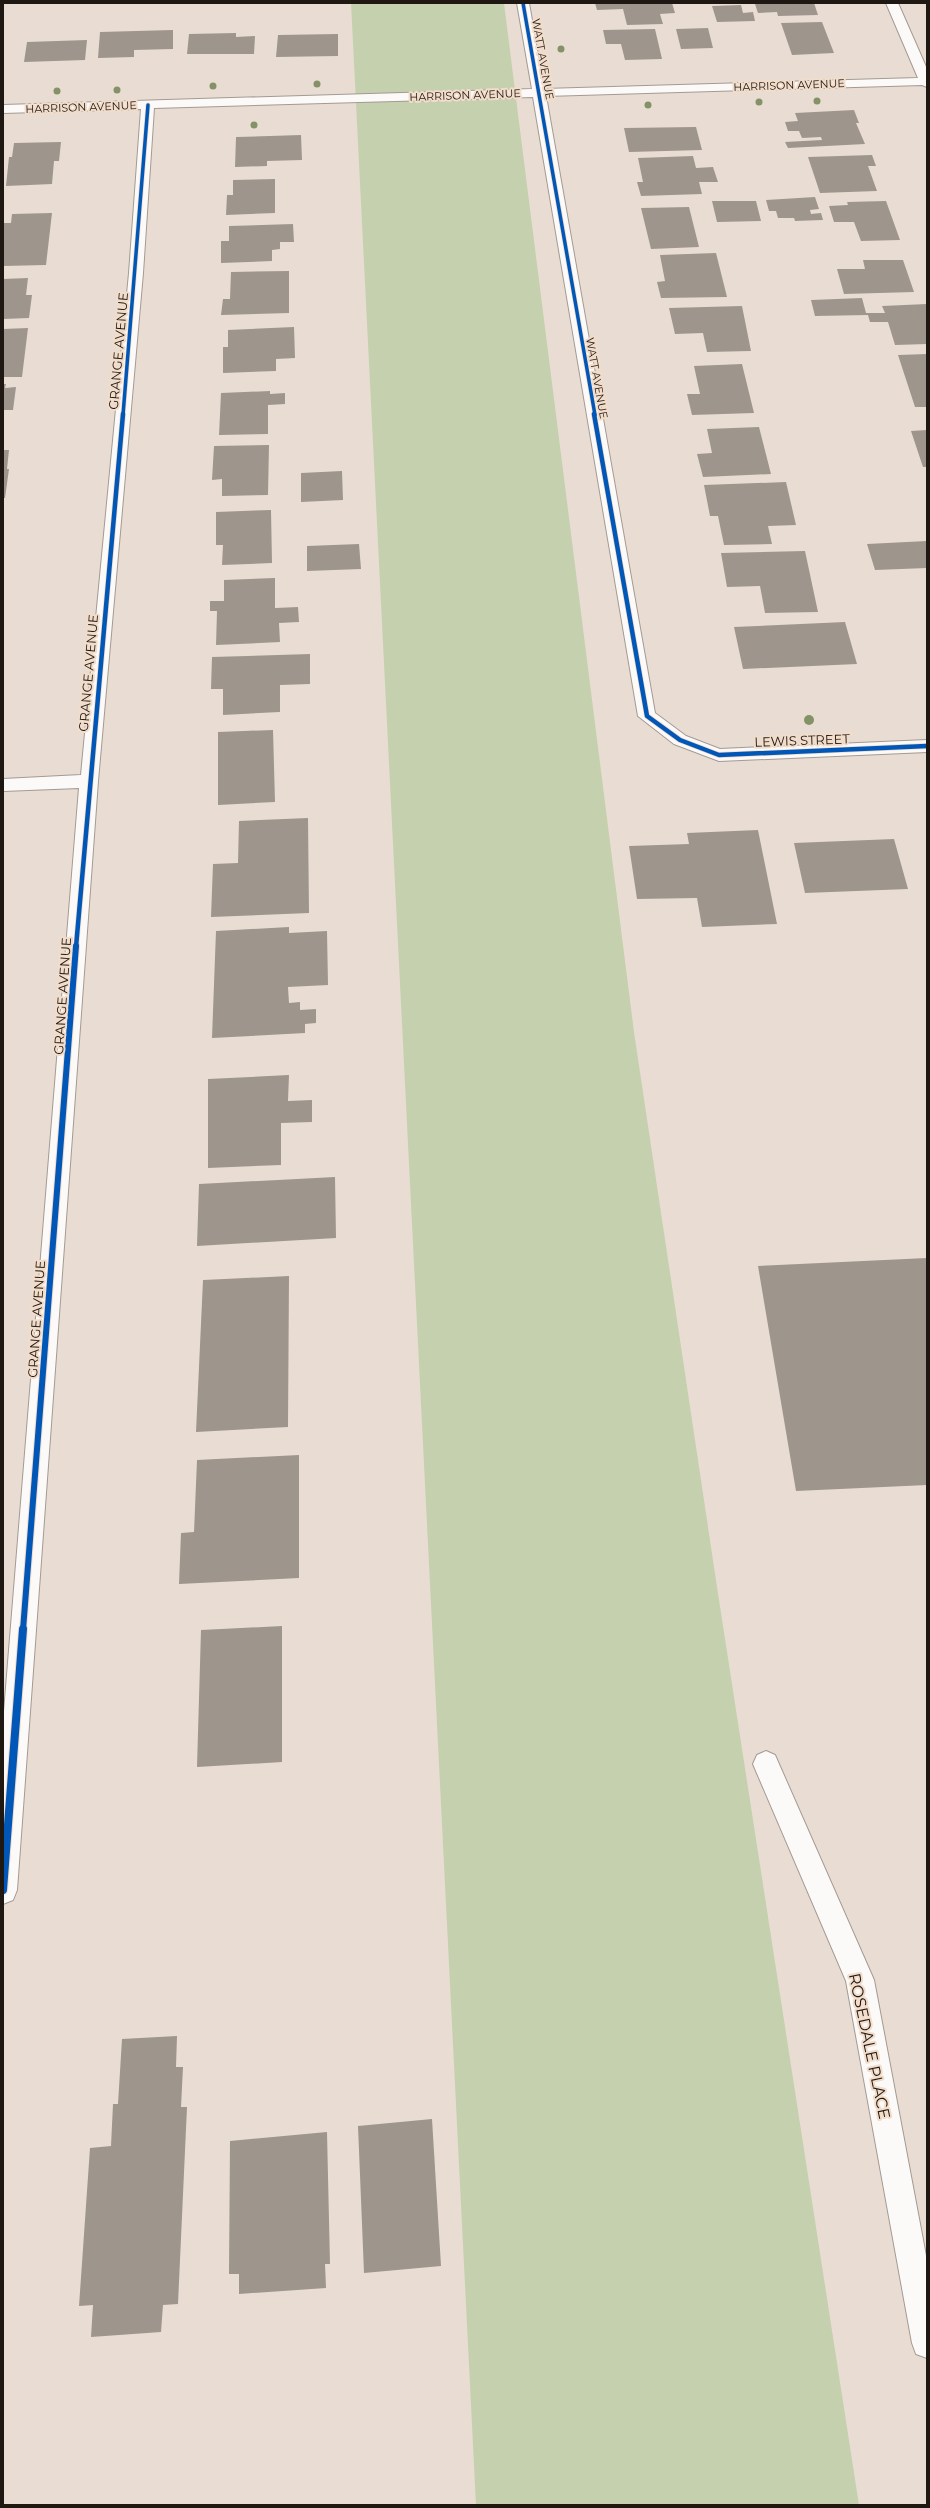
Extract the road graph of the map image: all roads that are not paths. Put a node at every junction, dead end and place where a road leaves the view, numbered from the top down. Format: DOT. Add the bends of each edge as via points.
graph roads {
  1 [pos="524,3"];
  2 [pos="892,3"];
  3 [pos="927,82"];
  4 [pos="539,92"];
  5 [pos="148,105"];
  6 [pos="3,109"];
  7 [pos="680,740"];
  8 [pos="927,746"];
  9 [pos="89,781"];
  10 [pos="3,784"];
  11 [pos="766,1764"];
  12 [pos="3,1890"];
  13 [pos="927,2343"];
  1 -- 4 [label="street, WATT AVENUE"];
  2 -- 3 [label="street"];
  3 -- 4 [label="street, HARRISON AVENUE"];
  4 -- 5 [label="street, HARRISON AVENUE"];
  4 -- 7 [label="street, WATT AVENUE" via="647,716"];
  5 -- 6 [label="street, HARRISON AVENUE"];
  5 -- 9 [label="street, GRANGE AVENUE" via="136,273"];
  7 -- 8 [label="street, LEWIS STREET" via="719,755"];
  9 -- 10 [label="street"];
  9 -- 12 [label="street, GRANGE AVENUE"];
  11 -- 13 [label="street, ROSEDALE PLACE" via="860,1980"];
}
